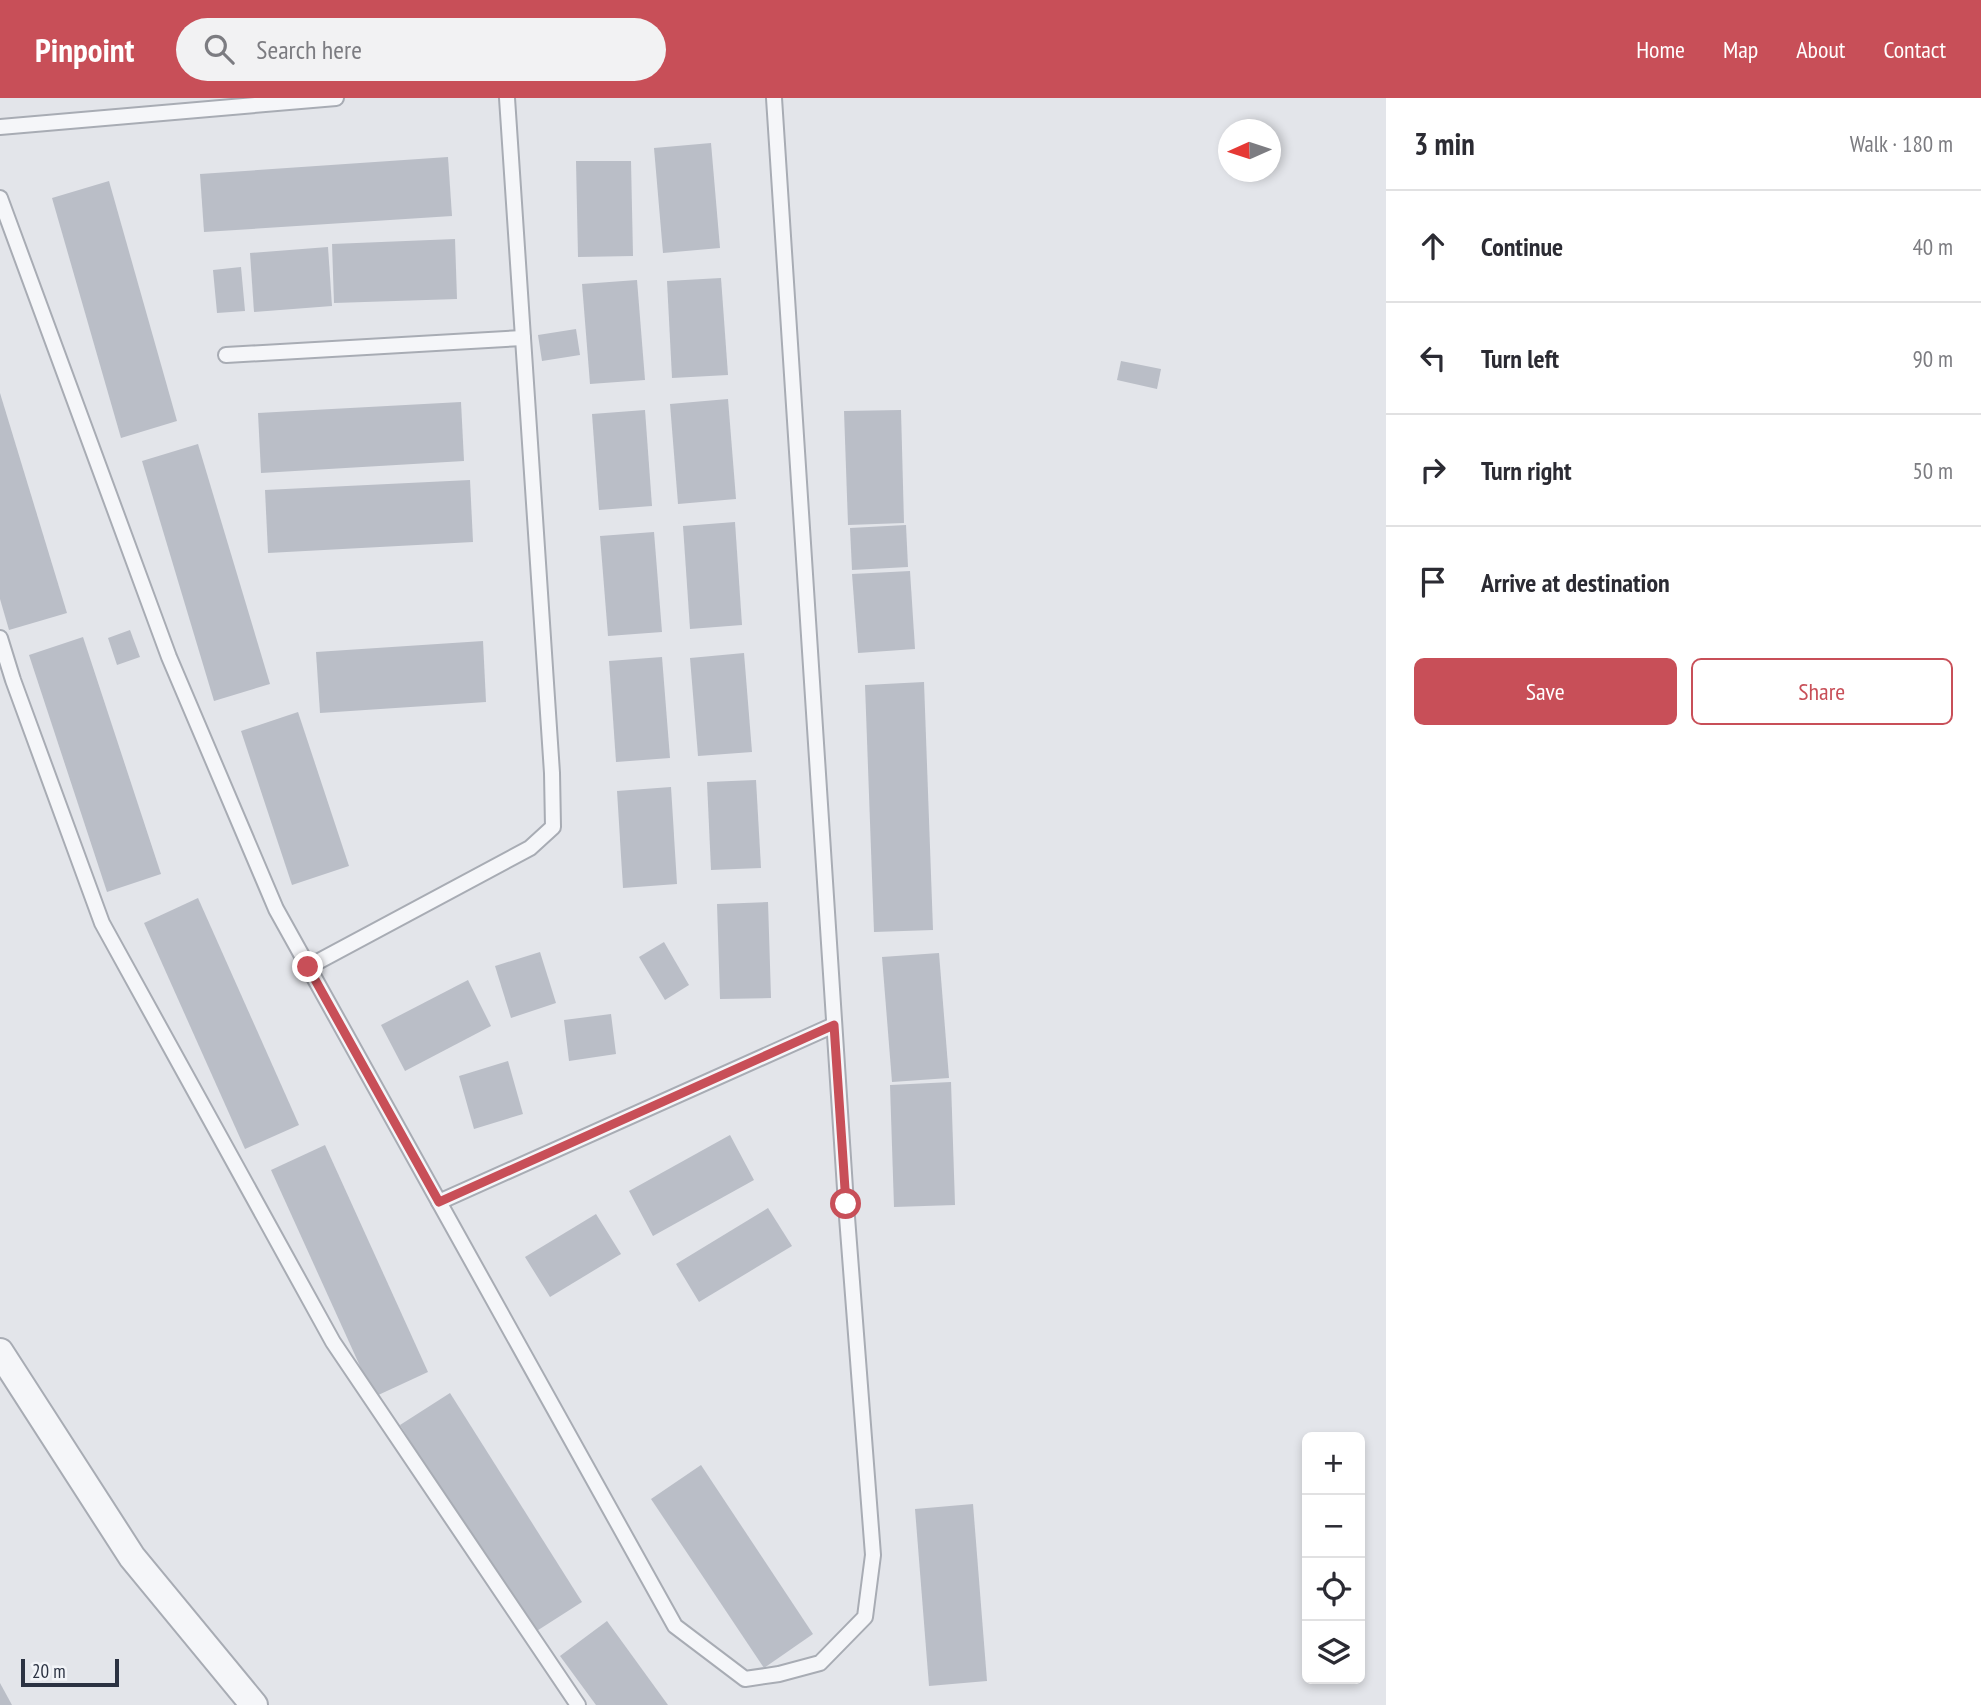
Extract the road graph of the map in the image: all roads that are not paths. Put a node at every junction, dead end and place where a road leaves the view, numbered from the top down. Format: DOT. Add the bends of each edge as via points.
graph roads {
  1 [pos="336,98"];
  2 [pos="508,98"];
  3 [pos="774,98"];
  4 [pos="0,127"];
  5 [pos="0,198"];
  6 [pos="523,338"];
  7 [pos="226,355"];
  8 [pos="0,638"];
  9 [pos="308,967"];
  10 [pos="834,1025"];
  11 [pos="439,1202"];
  12 [pos="0,1352"];
  13 [pos="254,1705"];
  14 [pos="578,1705"];
  1 -- 4 [label="lane"];
  2 -- 6 [label="lane"];
  3 -- 10 [label="lane"];
  5 -- 9 [label="lane" via="169,657 275,909"];
  6 -- 7 [label="lane"];
  6 -- 9 [label="lane" via="552,827 530,848"];
  8 -- 14 [label="lane" via="102,923 333,1342"];
  9 -- 11 [label="lane"];
  10 -- 11 [label="lane"];
  10 -- 11 [label="lane" via="873,1555 865,1617 820,1663 745,1679 675,1626"];
  12 -- 13 [label="street" via="132,1557"];
}
